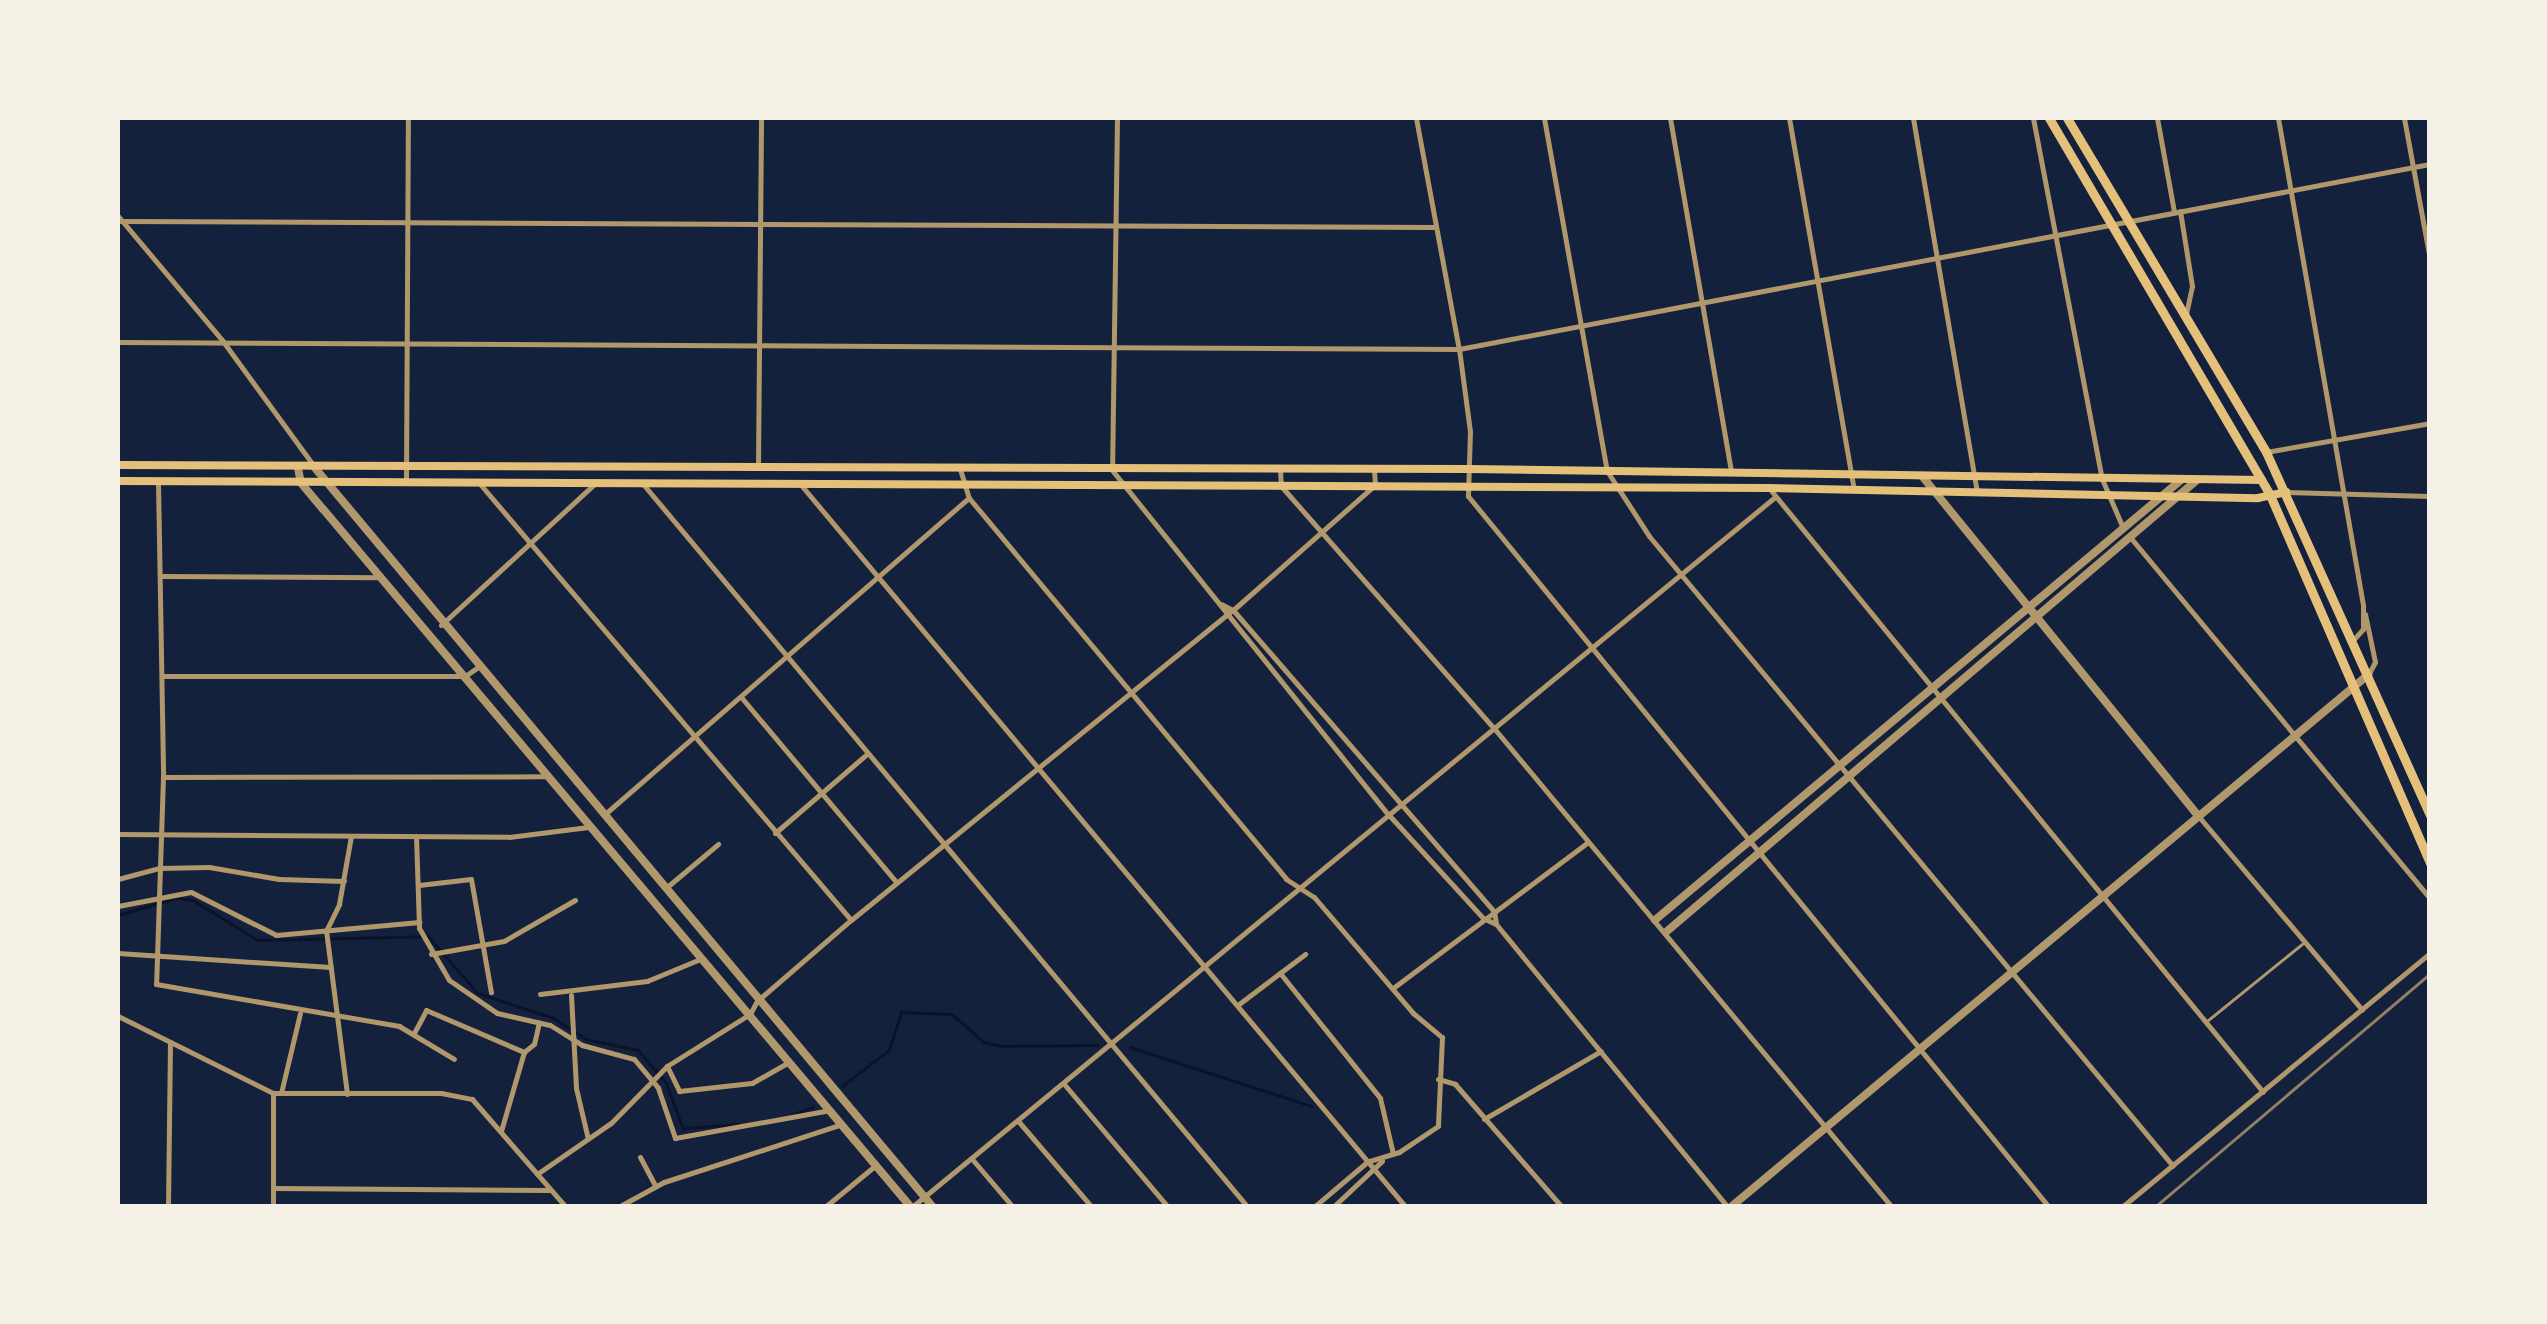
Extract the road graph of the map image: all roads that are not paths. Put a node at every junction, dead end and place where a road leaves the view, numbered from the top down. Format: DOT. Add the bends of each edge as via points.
graph roads {
  1 [pos="408,118"];
  2 [pos="761,118"];
  3 [pos="1117,118"];
  4 [pos="1416,118"];
  5 [pos="1544,118"];
  6 [pos="1670,118"];
  7 [pos="1789,118"];
  8 [pos="1912,118"];
  9 [pos="2034,118"];
  10 [pos="2049,118"];
  11 [pos="2066,118"];
  12 [pos="2156,118"];
  13 [pos="2278,118"];
  14 [pos="2404,118"];
  15 [pos="2430,164"];
  16 [pos="2414,166"];
  17 [pos="2292,190"];
  18 [pos="2177,211"];
  19 [pos="119,219"];
  20 [pos="410,222"];
  21 [pos="2130,222"];
  22 [pos="760,226"];
  23 [pos="1116,226"];
  24 [pos="2113,226"];
  25 [pos="1435,227"];
  26 [pos="2056,236"];
  27 [pos="1938,255"];
  28 [pos="2430,260"];
  29 [pos="1820,278"];
  30 [pos="1705,300"];
  31 [pos="2186,315"];
  32 [pos="1582,326"];
  33 [pos="222,340"];
  34 [pos="118,342"];
  35 [pos="406,345"];
  36 [pos="762,346"];
  37 [pos="1114,347"];
  38 [pos="1459,349"];
  39 [pos="2430,423"];
  40 [pos="2336,440"];
  41 [pos="297,442"];
  42 [pos="2266,452"];
  43 [pos="118,465"];
  44 [pos="406,466"];
  45 [pos="298,468"];
  46 [pos="315,468"];
  47 [pos="758,468"];
  48 [pos="960,469"];
  49 [pos="1280,469"];
  50 [pos="1112,470"];
  51 [pos="1374,470"];
  52 [pos="1470,470"];
  53 [pos="1607,470"];
  54 [pos="1731,472"];
  55 [pos="1852,474"];
  56 [pos="1922,476"];
  57 [pos="1977,478"];
  58 [pos="2102,479"];
  59 [pos="2181,480"];
  60 [pos="2197,480"];
  61 [pos="2262,480"];
  62 [pos="118,481"];
  63 [pos="158,482"];
  64 [pos="300,482"];
  65 [pos="324,482"];
  66 [pos="406,482"];
  67 [pos="478,482"];
  68 [pos="594,484"];
  69 [pos="642,484"];
  70 [pos="802,485"];
  71 [pos="962,485"];
  72 [pos="1124,485"];
  73 [pos="1281,486"];
  74 [pos="1374,486"];
  75 [pos="1466,486"];
  76 [pos="1617,487"];
  77 [pos="1768,488"];
  78 [pos="1854,490"];
  79 [pos="1934,491"];
  80 [pos="2344,491"];
  81 [pos="1977,492"];
  82 [pos="2286,492"];
  83 [pos="2106,494"];
  84 [pos="2270,495"];
  85 [pos="2163,496"];
  86 [pos="2178,496"];
  87 [pos="2430,496"];
  88 [pos="1776,497"];
  89 [pos="969,498"];
  90 [pos="2127,532"];
  91 [pos="1324,533"];
  92 [pos="530,542"];
  93 [pos="1679,570"];
  94 [pos="161,576"];
  95 [pos="380,577"];
  96 [pos="878,577"];
  97 [pos="1220,604"];
  98 [pos="2363,606"];
  99 [pos="1234,610"];
  100 [pos="2031,610"];
  101 [pos="1225,618"];
  102 [pos="2039,620"];
  103 [pos="441,625"];
  104 [pos="2352,640"];
  105 [pos="1590,646"];
  106 [pos="785,657"];
  107 [pos="477,668"];
  108 [pos="2368,674"];
  109 [pos="163,676"];
  110 [pos="465,676"];
  111 [pos="2355,686"];
  112 [pos="1932,690"];
  113 [pos="1132,694"];
  114 [pos="741,696"];
  115 [pos="1939,698"];
  116 [pos="1314,704"];
  117 [pos="1305,712"];
  118 [pos="1494,728"];
  119 [pos="2293,735"];
  120 [pos="695,738"];
  121 [pos="867,754"];
  122 [pos="1840,767"];
  123 [pos="1040,772"];
  124 [pos="549,776"];
  125 [pos="1847,776"];
  126 [pos="163,777"];
  127 [pos="822,793"];
  128 [pos="1399,806"];
  129 [pos="1388,814"];
  130 [pos="2197,814"];
  131 [pos="2430,815"];
  132 [pos="603,816"];
  133 [pos="591,826"];
  134 [pos="161,832"];
  135 [pos="775,833"];
  136 [pos="118,834"];
  137 [pos="350,836"];
  138 [pos="416,836"];
  139 [pos="1586,843"];
  140 [pos="718,844"];
  141 [pos="1746,844"];
  142 [pos="944,846"];
  143 [pos="1756,856"];
  144 [pos="2430,863"];
  145 [pos="159,868"];
  146 [pos="646,868"];
  147 [pos="634,878"];
  148 [pos="118,879"];
  149 [pos="344,881"];
  150 [pos="897,883"];
  151 [pos="420,885"];
  152 [pos="664,889"];
  153 [pos="1300,889"];
  154 [pos="159,895"];
  155 [pos="2102,895"];
  156 [pos="2430,898"];
  157 [pos="576,900"];
  158 [pos="118,906"];
  159 [pos="1489,914"];
  160 [pos="850,920"];
  161 [pos="1655,920"];
  162 [pos="1496,924"];
  163 [pos="419,925"];
  164 [pos="327,929"];
  165 [pos="1666,932"];
  166 [pos="2302,943"];
  167 [pos="485,945"];
  168 [pos="118,953"];
  169 [pos="2430,953"];
  170 [pos="431,954"];
  171 [pos="1305,954"];
  172 [pos="156,956"];
  173 [pos="703,958"];
  174 [pos="1207,966"];
  175 [pos="331,967"];
  176 [pos="1280,973"];
  177 [pos="2012,975"];
  178 [pos="1392,988"];
  179 [pos="490,992"];
  180 [pos="540,994"];
  181 [pos="571,995"];
  182 [pos="757,1001"];
  183 [pos="1239,1004"];
  184 [pos="2362,1010"];
  185 [pos="300,1013"];
  186 [pos="750,1014"];
  187 [pos="118,1016"];
  188 [pos="339,1020"];
  189 [pos="539,1022"];
  190 [pos="2206,1022"];
  191 [pos="414,1033"];
  192 [pos="574,1040"];
  193 [pos="170,1042"];
  194 [pos="1113,1044"];
  195 [pos="1601,1051"];
  196 [pos="524,1052"];
  197 [pos="1917,1052"];
  198 [pos="454,1059"];
  199 [pos="790,1062"];
  200 [pos="667,1066"];
  201 [pos="1438,1079"];
  202 [pos="655,1084"];
  203 [pos="1064,1084"];
  204 [pos="2263,1092"];
  205 [pos="277,1093"];
  206 [pos="347,1094"];
  207 [pos="830,1110"];
  208 [pos="1484,1119"];
  209 [pos="1019,1122"];
  210 [pos="842,1124"];
  211 [pos="1826,1128"];
  212 [pos="502,1132"];
  213 [pos="588,1139"];
  214 [pos="1393,1154"];
  215 [pos="640,1157"];
  216 [pos="972,1159"];
  217 [pos="1383,1159"];
  218 [pos="1368,1162"];
  219 [pos="876,1165"];
  220 [pos="2173,1166"];
  221 [pos="1375,1172"];
  222 [pos="538,1174"];
  223 [pos="655,1187"];
  224 [pos="273,1188"];
  225 [pos="550,1190"];
  226 [pos="924,1197"];
  227 [pos="168,1206"];
  228 [pos="273,1206"];
  229 [pos="565,1206"];
  230 [pos="620,1206"];
  231 [pos="826,1206"];
  232 [pos="912,1206"];
  233 [pos="932,1206"];
  234 [pos="1012,1206"];
  235 [pos="1091,1206"];
  236 [pos="1168,1206"];
  237 [pos="1248,1206"];
  238 [pos="1315,1206"];
  239 [pos="1334,1206"];
  240 [pos="1404,1206"];
  241 [pos="1560,1206"];
  242 [pos="1730,1206"];
  243 [pos="1891,1206"];
  244 [pos="2048,1206"];
  245 [pos="2123,1206"];
  1 -- 20 [label="street"];
  2 -- 22 [label="street"];
  3 -- 23 [label="street"];
  4 -- 25 [label="street"];
  5 -- 32 [label="street"];
  6 -- 30 [label="street"];
  7 -- 29 [label="street"];
  8 -- 27 [label="street"];
  9 -- 26 [label="street"];
  10 -- 24 [label="main road"];
  11 -- 21 [label="main road"];
  12 -- 18 [label="street"];
  13 -- 17 [label="street"];
  14 -- 16 [label="street"];
  15 -- 16 [label="street"];
  16 -- 17 [label="street"];
  16 -- 28 [label="street"];
  17 -- 18 [label="street"];
  17 -- 40 [label="street"];
  18 -- 21 [label="street"];
  18 -- 31 [label="street" via="2192,286"];
  19 -- 20 [label="street"];
  19 -- 33 [label="street"];
  20 -- 22 [label="street"];
  20 -- 35 [label="street"];
  21 -- 24 [label="street"];
  21 -- 31 [label="main road"];
  22 -- 23 [label="street"];
  22 -- 36 [label="street"];
  23 -- 25 [label="street"];
  23 -- 37 [label="street"];
  24 -- 26 [label="street"];
  24 -- 61 [label="main road"];
  25 -- 38 [label="street"];
  26 -- 27 [label="street"];
  26 -- 58 [label="street"];
  27 -- 29 [label="street"];
  27 -- 57 [label="street"];
  29 -- 30 [label="street"];
  29 -- 55 [label="street"];
  30 -- 32 [label="street"];
  30 -- 54 [label="street"];
  31 -- 42 [label="main road"];
  32 -- 38 [label="street"];
  32 -- 53 [label="street"];
  33 -- 34 [label="street"];
  33 -- 35 [label="street"];
  33 -- 41 [label="street"];
  35 -- 36 [label="street"];
  35 -- 44 [label="street"];
  36 -- 37 [label="street"];
  36 -- 47 [label="street"];
  37 -- 38 [label="street"];
  37 -- 50 [label="street"];
  38 -- 52 [label="street"];
  39 -- 40 [label="street"];
  40 -- 42 [label="street"];
  40 -- 80 [label="street"];
  41 -- 45 [label="street"];
  41 -- 46 [label="street"];
  42 -- 82 [label="main road"];
  43 -- 45 [label="main road"];
  44 -- 46 [label="main road"];
  44 -- 47 [label="main road"];
  44 -- 66 [label="street"];
  45 -- 46 [label="main road"];
  45 -- 64 [label="street"];
  46 -- 65 [label="street"];
  47 -- 48 [label="main road"];
  48 -- 50 [label="main road"];
  48 -- 71 [label="street"];
  49 -- 50 [label="main road"];
  49 -- 51 [label="main road"];
  49 -- 73 [label="street"];
  50 -- 72 [label="street"];
  51 -- 52 [label="main road"];
  51 -- 74 [label="street"];
  52 -- 53 [label="main road"];
  52 -- 75 [label="street"];
  53 -- 54 [label="main road"];
  53 -- 76 [label="street"];
  54 -- 55 [label="main road"];
  55 -- 56 [label="main road"];
  55 -- 78 [label="street"];
  56 -- 57 [label="main road"];
  56 -- 79 [label="street"];
  57 -- 58 [label="main road"];
  57 -- 81 [label="street"];
  58 -- 59 [label="main road"];
  58 -- 83 [label="street"];
  59 -- 60 [label="main road"];
  59 -- 85 [label="street"];
  60 -- 61 [label="main road"];
  60 -- 86 [label="street"];
  61 -- 84 [label="main road"];
  62 -- 63 [label="main road"];
  63 -- 64 [label="main road"];
  63 -- 94 [label="street"];
  64 -- 65 [label="main road"];
  64 -- 95 [label="street"];
  65 -- 66 [label="main road"];
  65 -- 103 [label="street"];
  66 -- 67 [label="main road"];
  67 -- 68 [label="main road"];
  67 -- 92 [label="street"];
  68 -- 69 [label="main road"];
  68 -- 92 [label="street"];
  69 -- 70 [label="main road"];
  69 -- 106 [label="street"];
  70 -- 71 [label="main road"];
  70 -- 96 [label="street"];
  71 -- 72 [label="main road"];
  71 -- 89 [label="street"];
  72 -- 73 [label="main road"];
  72 -- 97 [label="street"];
  73 -- 74 [label="main road"];
  73 -- 91 [label="street"];
  74 -- 75 [label="main road"];
  74 -- 91 [label="street"];
  75 -- 76 [label="main road"];
  75 -- 105 [label="street"];
  76 -- 77 [label="main road"];
  76 -- 93 [label="street"];
  77 -- 78 [label="main road"];
  77 -- 88 [label="street"];
  78 -- 79 [label="main road"];
  79 -- 81 [label="main road"];
  79 -- 100 [label="street"];
  80 -- 82 [label="street"];
  80 -- 87 [label="street"];
  80 -- 98 [label="street"];
  81 -- 83 [label="main road"];
  82 -- 84 [label="main road"];
  82 -- 104 [label="main road"];
  83 -- 85 [label="main road"];
  83 -- 90 [label="street"];
  84 -- 86 [label="main road"];
  84 -- 111 [label="main road"];
  85 -- 86 [label="main road"];
  85 -- 90 [label="street"];
  86 -- 90 [label="street"];
  88 -- 93 [label="street"];
  88 -- 112 [label="street"];
  89 -- 96 [label="street"];
  89 -- 113 [label="street"];
  90 -- 100 [label="street"];
  90 -- 102 [label="street"];
  90 -- 119 [label="street"];
  91 -- 99 [label="street"];
  91 -- 118 [label="street"];
  92 -- 103 [label="street"];
  92 -- 120 [label="street"];
  93 -- 105 [label="street"];
  93 -- 122 [label="street"];
  94 -- 95 [label="street"];
  94 -- 109 [label="street"];
  95 -- 110 [label="street"];
  96 -- 106 [label="street"];
  96 -- 123 [label="street"];
  97 -- 99 [label="street"];
  97 -- 101 [label="street"];
  98 -- 104 [label="street" via="2363,630"];
  98 -- 108 [label="street" via="2375,662"];
  99 -- 101 [label="street"];
  99 -- 116 [label="street"];
  100 -- 102 [label="street"];
  100 -- 112 [label="street"];
  101 -- 113 [label="street"];
  101 -- 117 [label="street"];
  102 -- 115 [label="street"];
  102 -- 130 [label="street"];
  103 -- 107 [label="street"];
  104 -- 108 [label="main road"];
  105 -- 118 [label="street"];
  105 -- 141 [label="street"];
  106 -- 114 [label="street"];
  106 -- 121 [label="street"];
  107 -- 110 [label="street"];
  107 -- 132 [label="street"];
  108 -- 111 [label="street"];
  108 -- 131 [label="main road"];
  109 -- 110 [label="street"];
  109 -- 126 [label="street"];
  110 -- 124 [label="street"];
  111 -- 119 [label="street"];
  111 -- 144 [label="main road"];
  112 -- 115 [label="street"];
  112 -- 122 [label="street"];
  113 -- 123 [label="street"];
  113 -- 153 [label="street"];
  114 -- 120 [label="street"];
  114 -- 127 [label="street"];
  115 -- 125 [label="street"];
  115 -- 155 [label="street"];
  116 -- 117 [label="street"];
  116 -- 128 [label="street"];
  117 -- 129 [label="street"];
  118 -- 128 [label="street"];
  118 -- 139 [label="street"];
  119 -- 130 [label="street"];
  119 -- 156 [label="street"];
  120 -- 132 [label="street"];
  120 -- 135 [label="street"];
  121 -- 127 [label="street"];
  121 -- 142 [label="street"];
  122 -- 125 [label="street"];
  122 -- 141 [label="street"];
  123 -- 142 [label="street"];
  123 -- 174 [label="street"];
  124 -- 126 [label="street"];
  124 -- 133 [label="street"];
  125 -- 143 [label="street"];
  125 -- 177 [label="street"];
  126 -- 134 [label="street"];
  127 -- 135 [label="street"];
  127 -- 150 [label="street"];
  128 -- 129 [label="street"];
  128 -- 159 [label="street"];
  129 -- 153 [label="street"];
  129 -- 159 [label="street"];
  130 -- 155 [label="street"];
  130 -- 166 [label="street"];
  132 -- 146 [label="street"];
  133 -- 138 [label="street" via="509,837"];
  133 -- 147 [label="street"];
  134 -- 136 [label="street"];
  134 -- 137 [label="street"];
  134 -- 145 [label="street"];
  135 -- 160 [label="street"];
  137 -- 138 [label="street"];
  137 -- 149 [label="street"];
  138 -- 151 [label="street"];
  139 -- 159 [label="street"];
  139 -- 161 [label="street"];
  140 -- 152 [label="street"];
  141 -- 143 [label="street"];
  141 -- 161 [label="street"];
  142 -- 150 [label="street"];
  142 -- 194 [label="street"];
  143 -- 165 [label="street"];
  143 -- 197 [label="street"];
  145 -- 148 [label="street"];
  145 -- 149 [label="street"];
  145 -- 154 [label="street"];
  146 -- 147 [label="street"];
  146 -- 152 [label="street"];
  147 -- 173 [label="street"];
  149 -- 164 [label="street"];
  150 -- 160 [label="street"];
  151 -- 163 [label="street"];
  151 -- 167 [label="street" via="471,879"];
  152 -- 182 [label="street"];
  153 -- 174 [label="street"];
  153 -- 178 [label="street"];
  154 -- 158 [label="street"];
  154 -- 164 [label="street" via="206,895 276,935"];
  154 -- 172 [label="street"];
  155 -- 177 [label="street"];
  155 -- 190 [label="street"];
  157 -- 167 [label="street" via="528,930"];
  159 -- 162 [label="street"];
  159 -- 162 [label="street"];
  159 -- 178 [label="street"];
  160 -- 182 [label="street"];
  161 -- 165 [label="street"];
  162 -- 195 [label="street"];
  163 -- 164 [label="street"];
  163 -- 170 [label="street"];
  164 -- 175 [label="street"];
  165 -- 211 [label="street"];
  166 -- 184 [label="street"];
  166 -- 190 [label="lane"];
  167 -- 170 [label="street"];
  167 -- 179 [label="street"];
  168 -- 172 [label="street"];
  169 -- 184 [label="street"];
  170 -- 189 [label="street" via="477,1003"];
  171 -- 176 [label="street"];
  172 -- 175 [label="street"];
  172 -- 185 [label="street" via="161,989"];
  173 -- 181 [label="street" via="668,976"];
  173 -- 186 [label="street"];
  174 -- 183 [label="street"];
  174 -- 194 [label="street"];
  175 -- 188 [label="street"];
  176 -- 183 [label="street"];
  176 -- 214 [label="street" via="1380,1098"];
  177 -- 197 [label="street"];
  177 -- 220 [label="street"];
  178 -- 201 [label="street" via="1442,1037"];
  180 -- 181 [label="street"];
  181 -- 192 [label="street"];
  182 -- 186 [label="street"];
  182 -- 226 [label="street"];
  183 -- 218 [label="street"];
  184 -- 204 [label="street"];
  185 -- 188 [label="street"];
  185 -- 205 [label="street"];
  186 -- 199 [label="street"];
  186 -- 200 [label="street"];
  187 -- 193 [label="street"];
  188 -- 191 [label="street"];
  188 -- 206 [label="street"];
  189 -- 192 [label="street"];
  189 -- 196 [label="street" via="534,1044"];
  190 -- 204 [label="street"];
  191 -- 196 [label="street" via="426,1010"];
  191 -- 198 [label="street"];
  192 -- 202 [label="street" via="634,1060"];
  192 -- 213 [label="street"];
  193 -- 205 [label="street"];
  193 -- 227 [label="street"];
  194 -- 203 [label="street"];
  194 -- 237 [label="street"];
  195 -- 208 [label="street"];
  195 -- 242 [label="street"];
  196 -- 212 [label="street"];
  197 -- 211 [label="street"];
  197 -- 244 [label="street"];
  199 -- 200 [label="street" via="752,1083 679,1091"];
  199 -- 207 [label="street"];
  200 -- 202 [label="street"];
  201 -- 208 [label="street" via="1454,1084"];
  201 -- 214 [label="street" via="1438,1126"];
  202 -- 207 [label="street" via="671,1133 682,1141"];
  202 -- 213 [label="street"];
  203 -- 209 [label="street"];
  203 -- 236 [label="street"];
  204 -- 220 [label="street"];
  205 -- 206 [label="street"];
  205 -- 224 [label="street"];
  206 -- 212 [label="street" via="464,1096 479,1103"];
  207 -- 210 [label="street"];
  208 -- 241 [label="street"];
  209 -- 216 [label="street"];
  209 -- 235 [label="street"];
  210 -- 219 [label="street"];
  210 -- 223 [label="street"];
  211 -- 242 [label="street"];
  211 -- 243 [label="street"];
  212 -- 222 [label="street"];
  213 -- 222 [label="street"];
  214 -- 217 [label="street"];
  215 -- 223 [label="street"];
  216 -- 226 [label="street"];
  216 -- 234 [label="street"];
  217 -- 218 [label="street"];
  217 -- 221 [label="street"];
  218 -- 221 [label="street"];
  218 -- 238 [label="street"];
  219 -- 231 [label="street"];
  219 -- 232 [label="street"];
  220 -- 245 [label="street"];
  221 -- 239 [label="street"];
  221 -- 240 [label="street"];
  222 -- 225 [label="street"];
  223 -- 230 [label="street"];
  224 -- 225 [label="street"];
  224 -- 228 [label="street"];
  225 -- 229 [label="street"];
  226 -- 232 [label="street"];
  226 -- 233 [label="street"];
}
